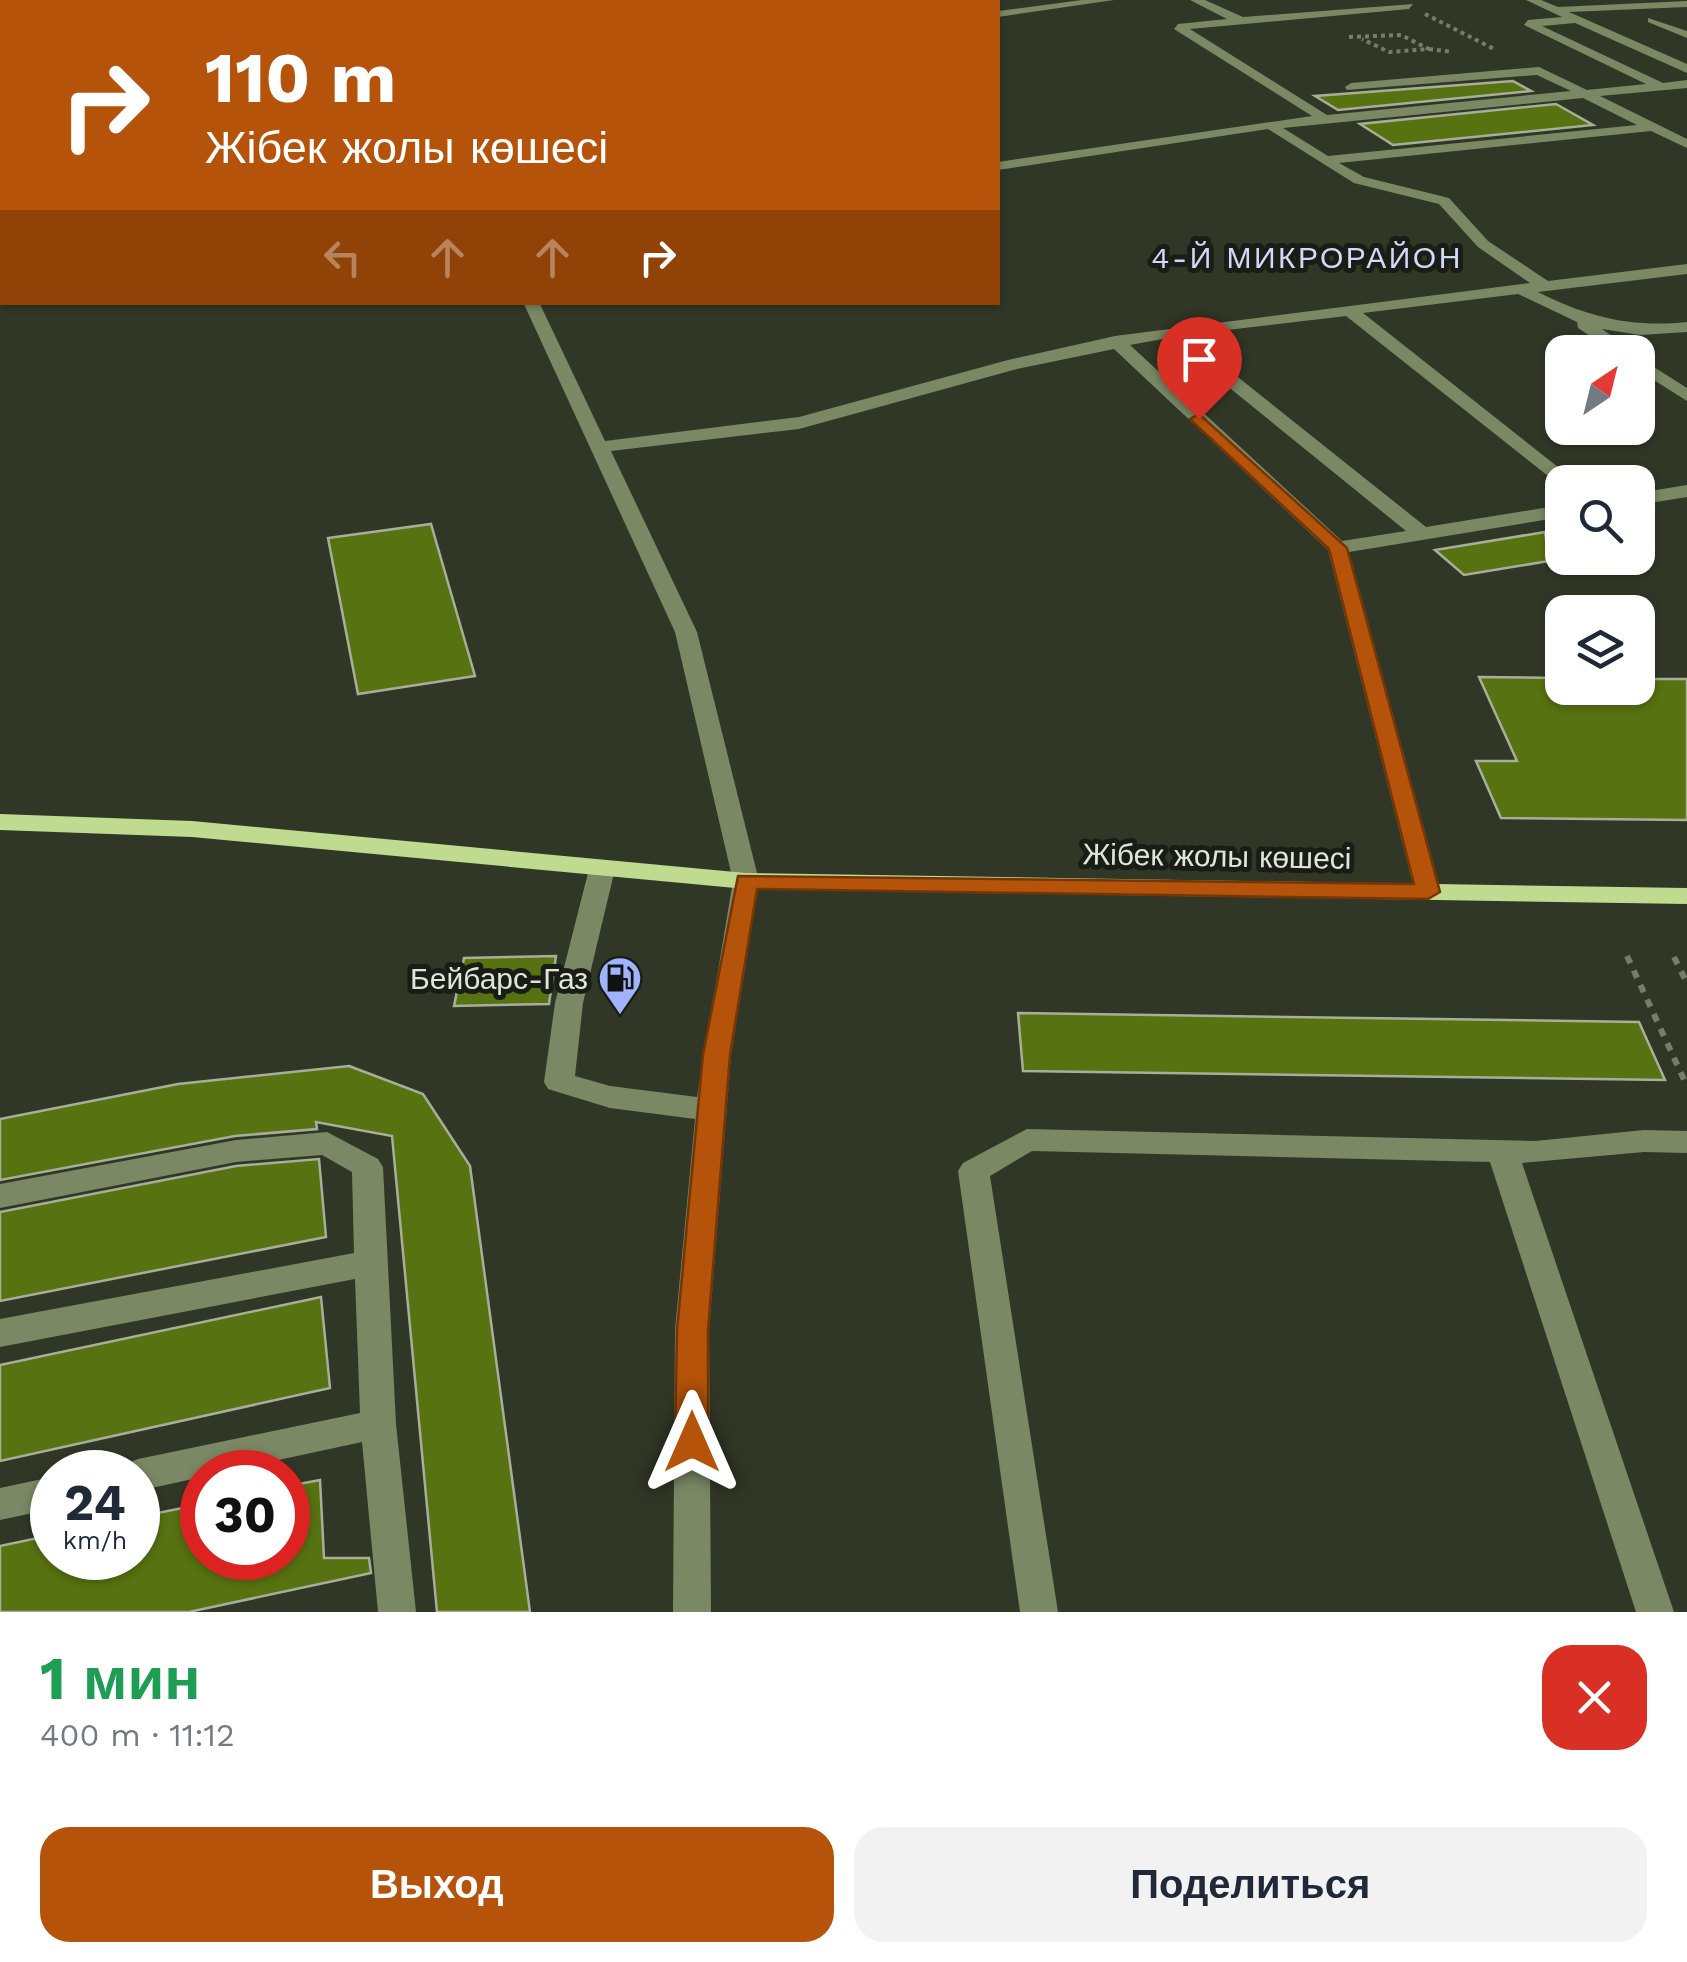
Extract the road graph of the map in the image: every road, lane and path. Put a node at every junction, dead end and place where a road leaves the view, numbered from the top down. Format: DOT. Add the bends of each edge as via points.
graph roads {
  1 [pos="1108,0"];
  2 [pos="1196,0"];
  3 [pos="1532,0"];
  4 [pos="1687,4"];
  5 [pos="1412,8"];
  6 [pos="1554,10"];
  7 [pos="1000,14"];
  8 [pos="1687,19"];
  9 [pos="1638,21"];
  10 [pos="1241,22"];
  11 [pos="1582,22"];
  12 [pos="1687,35"];
  13 [pos="1362,39"];
  14 [pos="1506,56"];
  15 [pos="1687,69"];
  16 [pos="1687,84"];
  17 [pos="1660,86"];
  18 [pos="1352,87"];
  19 [pos="1584,95"];
  20 [pos="1687,100"];
  21 [pos="1325,120"];
  22 [pos="1270,125"];
  23 [pos="1652,126"];
  24 [pos="1687,144"];
  25 [pos="1325,160"];
  26 [pos="1000,166"];
  27 [pos="1687,269"];
  28 [pos="1546,286"];
  29 [pos="1520,289"];
  30 [pos="532,305"];
  31 [pos="1350,311"];
  32 [pos="1577,319"];
  33 [pos="1687,328"];
  34 [pos="1171,332"];
  35 [pos="1600,335"];
  36 [pos="1115,341"];
  37 [pos="1655,374"];
  38 [pos="1687,396"];
  39 [pos="599,447"];
  40 [pos="1545,465"];
  41 [pos="1687,491"];
  42 [pos="1655,496"];
  43 [pos="1545,514"];
  44 [pos="1422,534"];
  45 [pos="1338,548"];
  46 [pos="0,822"];
  47 [pos="602,869"];
  48 [pos="746,881"];
  49 [pos="1428,892"];
  50 [pos="1687,896"];
  51 [pos="1627,956"];
  52 [pos="1674,957"];
  53 [pos="1687,983"];
  54 [pos="1687,1086"];
  55 [pos="711,1110"];
  56 [pos="1687,1142"];
  57 [pos="1502,1151"];
  58 [pos="0,1196"];
  59 [pos="371,1262"];
  60 [pos="0,1333"];
  61 [pos="378,1424"];
  62 [pos="160,1470"];
  63 [pos="30,1497"];
  64 [pos="0,1504"];
  65 [pos="390,1610"];
  66 [pos="692,1612"];
  67 [pos="1040,1612"];
  68 [pos="1655,1612"];
  1 -- 7 [label="street"];
  2 -- 10 [label="street"];
  3 -- 6 [label="street"];
  4 -- 6 [label="street"];
  5 -- 10 [label="street"];
  5 -- 14 [label="path"];
  6 -- 11 [label="street"];
  8 -- 9 [label="street"];
  9 -- 11 [label="street"];
  9 -- 12 [label="street"];
  10 -- 21 [label="street" via="1178,28"];
  11 -- 15 [label="street"];
  11 -- 17 [label="street" via="1528,23"];
  13 -- 13 [label="path" via="1389,52 1429,48 1401,35"];
  16 -- 17 [label="street"];
  17 -- 19 [label="street"];
  17 -- 20 [label="street"];
  18 -- 19 [label="street" via="1538,71"];
  19 -- 21 [label="street"];
  19 -- 23 [label="street"];
  21 -- 22 [label="street"];
  22 -- 25 [label="street"];
  22 -- 26 [label="street"];
  23 -- 24 [label="street"];
  23 -- 25 [label="street"];
  25 -- 28 [label="street" via="1359,180 1444,202 1483,244"];
  27 -- 28 [label="street"];
  28 -- 29 [label="street"];
  29 -- 31 [label="street"];
  29 -- 32 [label="street"];
  30 -- 39 [label="street"];
  31 -- 34 [label="street"];
  31 -- 40 [label="street"];
  32 -- 33 [label="street"];
  32 -- 35 [label="street"];
  34 -- 36 [label="street"];
  34 -- 44 [label="street"];
  36 -- 39 [label="street" via="799,423"];
  36 -- 45 [label="street"];
  37 -- 38 [label="street"];
  39 -- 48 [label="street" via="686,632"];
  41 -- 42 [label="street"];
  43 -- 44 [label="street"];
  44 -- 45 [label="street"];
  45 -- 49 [label="street"];
  46 -- 47 [label="main road, Жібек жолы көшесі" via="192,829"];
  47 -- 48 [label="main road, Жібек жолы көшесі"];
  47 -- 55 [label="street" via="569,1004 559,1082 610,1097"];
  48 -- 49 [label="main road, Жібек жолы көшесі"];
  48 -- 55 [label="street"];
  49 -- 50 [label="main road, Жібек жолы көшесі"];
  51 -- 54 [label="path"];
  52 -- 53 [label="path"];
  55 -- 66 [label="street" via="692,1330"];
  56 -- 57 [label="street"];
  57 -- 67 [label="street" via="1027,1140 974,1170"];
  57 -- 68 [label="street"];
  58 -- 59 [label="street" via="236,1151 327,1143 368,1168"];
  59 -- 60 [label="street"];
  59 -- 61 [label="street"];
  61 -- 62 [label="street"];
  61 -- 65 [label="street"];
  63 -- 64 [label="street"];
}
